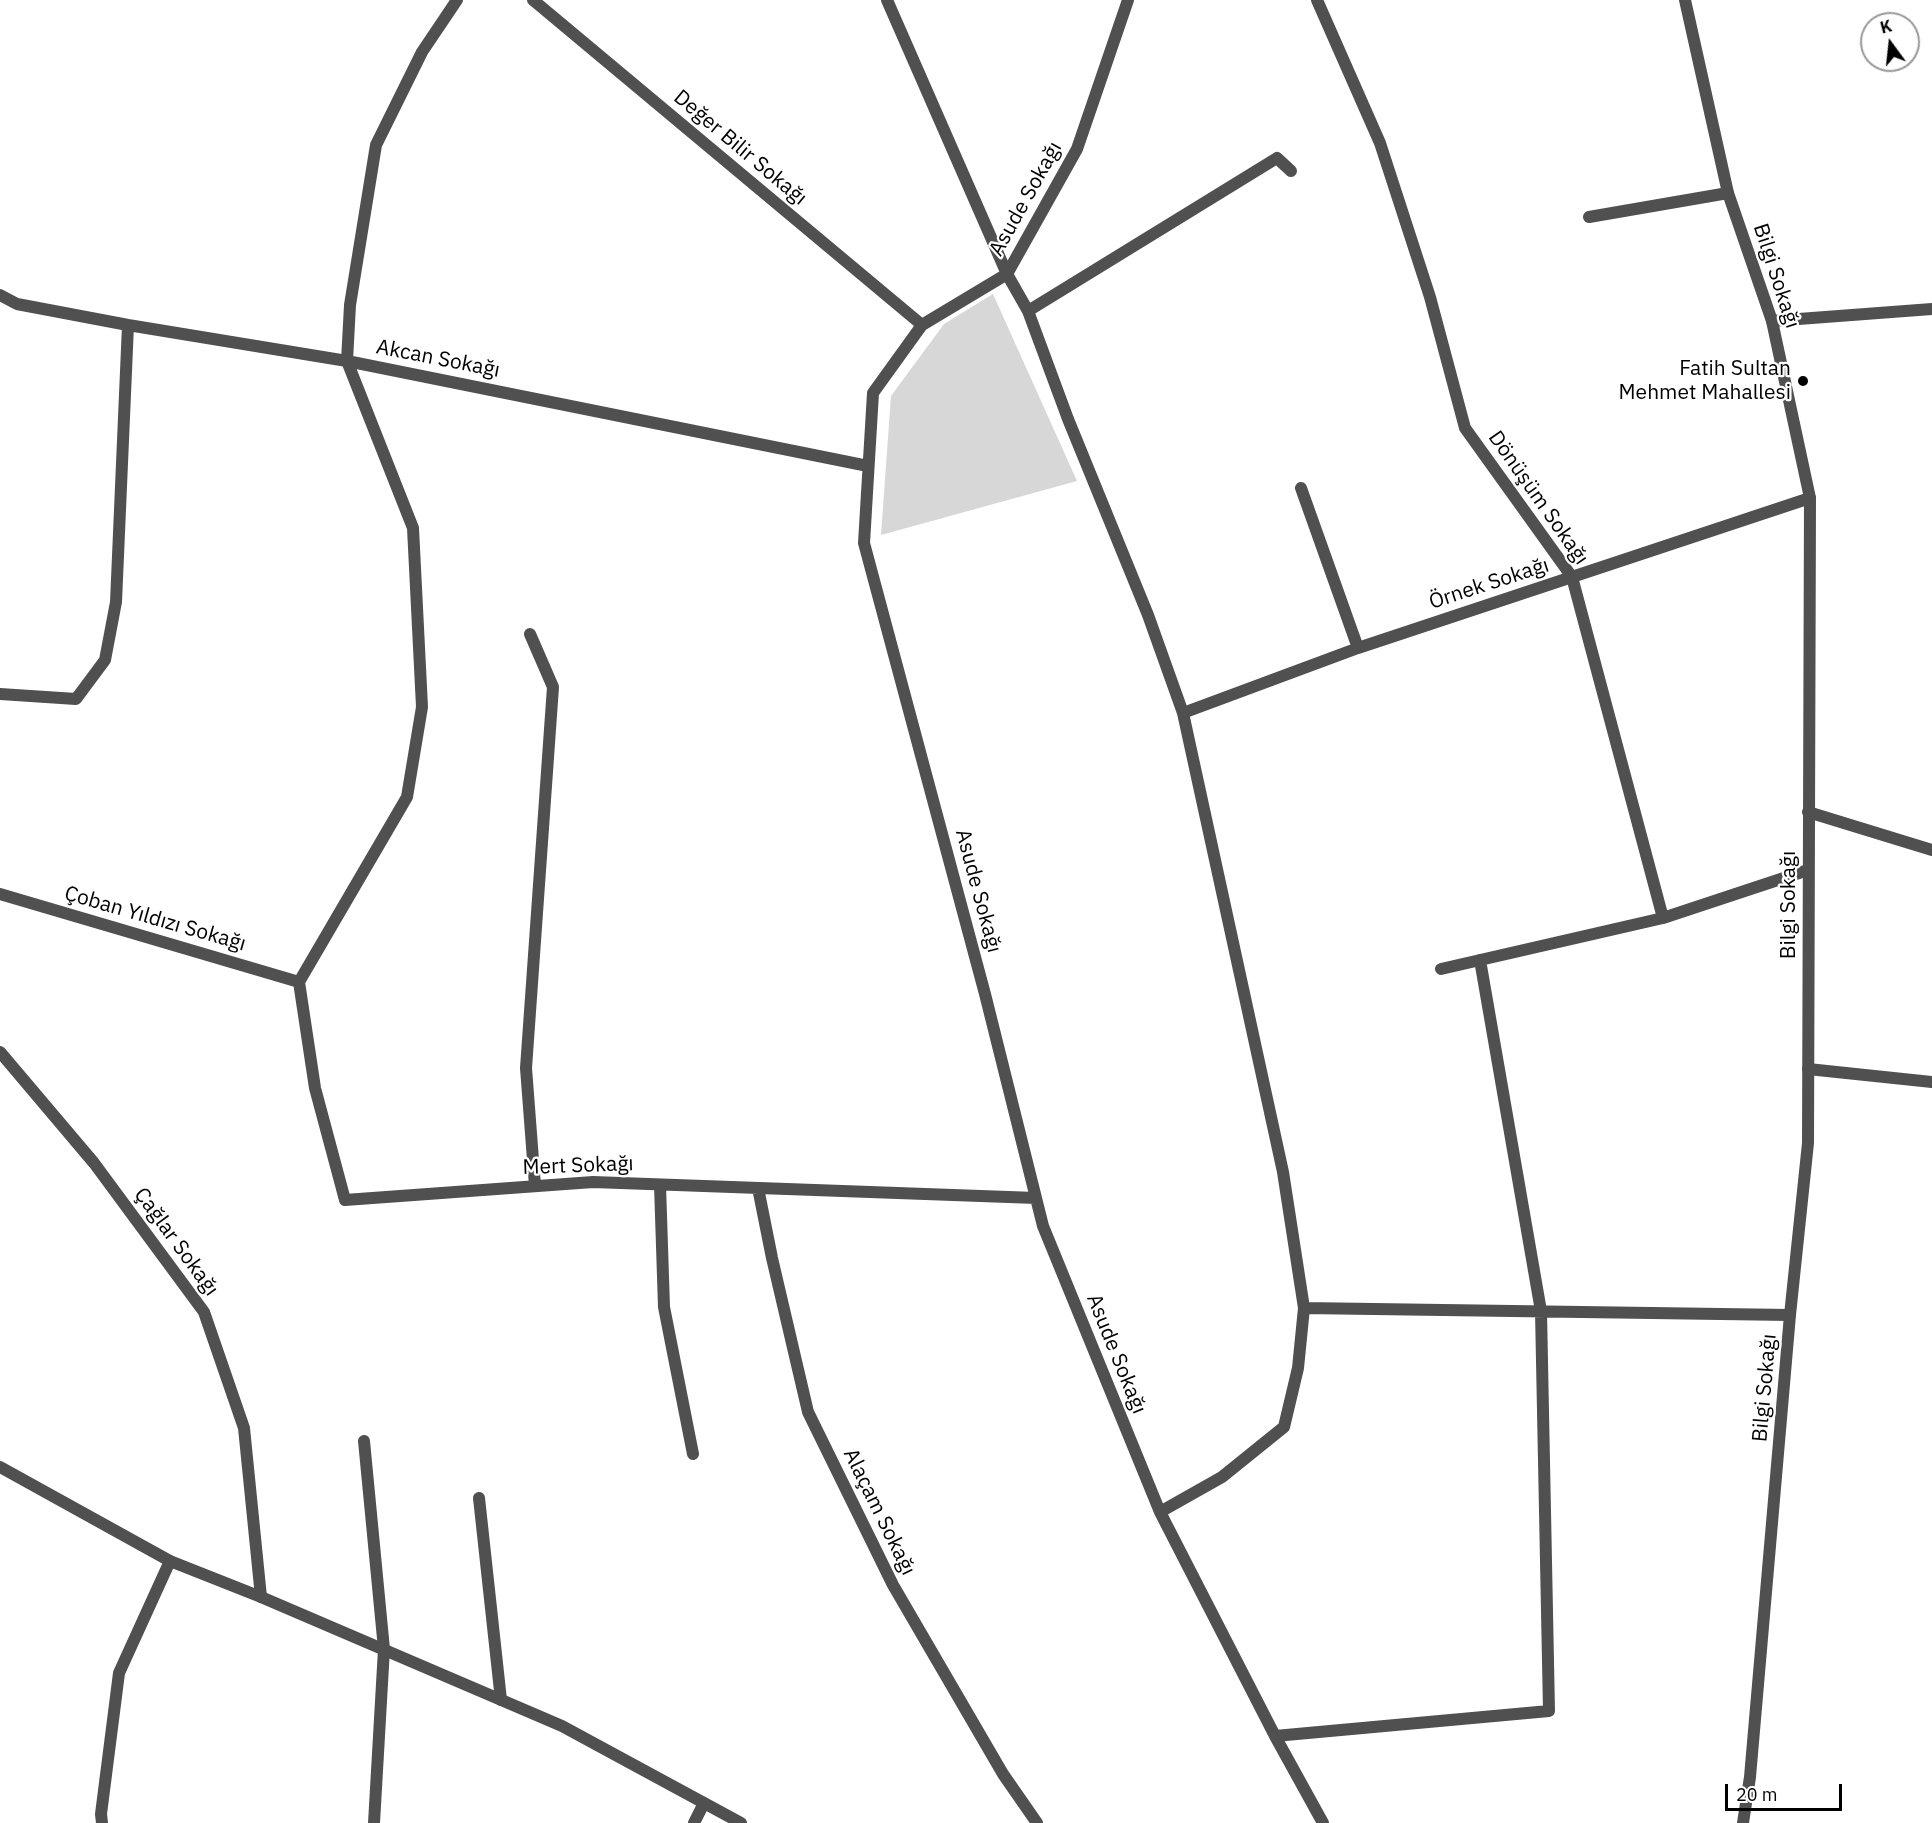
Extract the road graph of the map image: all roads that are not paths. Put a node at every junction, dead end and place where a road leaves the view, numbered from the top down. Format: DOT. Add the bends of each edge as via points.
graph roads {
  1 [pos="457,0"];
  2 [pos="533,0"];
  3 [pos="887,0"];
  4 [pos="1128,0"];
  5 [pos="1317,0"];
  6 [pos="1684,0"];
  7 [pos="1291,171"];
  8 [pos="1728,193"];
  9 [pos="1589,217"];
  10 [pos="1007,274"];
  11 [pos="0,296"];
  12 [pos="1932,309"];
  13 [pos="1028,311"];
  14 [pos="1772,321"];
  15 [pos="128,325"];
  16 [pos="922,326"];
  17 [pos="347,361"];
  18 [pos="868,466"];
  19 [pos="1301,488"];
  20 [pos="1810,498"];
  21 [pos="1572,577"];
  22 [pos="530,634"];
  23 [pos="1358,648"];
  24 [pos="0,694"];
  25 [pos="1183,713"];
  26 [pos="1808,812"];
  27 [pos="1932,850"];
  28 [pos="1808,870"];
  29 [pos="0,894"];
  30 [pos="1663,918"];
  31 [pos="1480,960"];
  32 [pos="1441,969"];
  33 [pos="299,982"];
  34 [pos="0,1052"];
  35 [pos="1808,1070"];
  36 [pos="1932,1082"];
  37 [pos="660,1185"];
  38 [pos="535,1186"];
  39 [pos="758,1188"];
  40 [pos="1036,1198"];
  41 [pos="1304,1308"];
  42 [pos="1541,1311"];
  43 [pos="1791,1315"];
  44 [pos="364,1441"];
  45 [pos="693,1454"];
  46 [pos="0,1467"];
  47 [pos="479,1498"];
  48 [pos="1160,1512"];
  49 [pos="170,1561"];
  50 [pos="261,1597"];
  51 [pos="384,1649"];
  52 [pos="501,1700"];
  53 [pos="1275,1736"];
  54 [pos="704,1803"];
  55 [pos="102,1823"];
  56 [pos="374,1823"];
  57 [pos="694,1823"];
  58 [pos="741,1823"];
  59 [pos="1037,1823"];
  60 [pos="1323,1823"];
  61 [pos="1743,1823"];
  1 -- 17 [label="street" via="422,52 376,145 350,305"];
  2 -- 16 [label="street, Değer Bilir Sokağı"];
  3 -- 10 [label="street"];
  4 -- 10 [label="street, Asude Sokağı" via="1077,149"];
  5 -- 21 [label="street, Dönüşüm Sokağı" via="1380,143 1430,297 1465,428"];
  6 -- 8 [label="street, Bilgi Sokağı"];
  7 -- 13 [label="street" via="1277,158"];
  8 -- 9 [label="street"];
  8 -- 14 [label="street, Bilgi Sokağı"];
  10 -- 13 [label="street"];
  10 -- 16 [label="street, Asude Sokağı"];
  11 -- 15 [label="street, Akcan Sokağı" via="17,304"];
  12 -- 14 [label="street"];
  13 -- 25 [label="street"];
  14 -- 20 [label="street, Bilgi Sokağı"];
  15 -- 17 [label="street, Akcan Sokağı"];
  15 -- 24 [label="street" via="116,602 105,660 76,699"];
  16 -- 18 [label="street, Asude Sokağı" via="873,393"];
  17 -- 18 [label="street, Akcan Sokağı"];
  17 -- 33 [label="street" via="413,528 422,707 407,797"];
  18 -- 40 [label="street, Asude Sokağı" via="864,543"];
  19 -- 23 [label="street"];
  20 -- 21 [label="street, Örnek Sokağı"];
  20 -- 26 [label="street, Bilgi Sokağı"];
  21 -- 23 [label="street, Örnek Sokağı"];
  21 -- 30 [label="street, Dönüşüm Sokağı"];
  22 -- 38 [label="street" via="553,687 526,1068"];
  23 -- 25 [label="street, Örnek Sokağı"];
  25 -- 41 [label="street" via="1282,1172"];
  26 -- 27 [label="street"];
  26 -- 28 [label="street, Bilgi Sokağı"];
  28 -- 30 [label="street"];
  28 -- 35 [label="street, Bilgi Sokağı"];
  29 -- 33 [label="street, Çoban Yıldızı Sokağı"];
  30 -- 31 [label="street"];
  31 -- 32 [label="street"];
  31 -- 42 [label="street"];
  33 -- 38 [label="street, Mert Sokağı" via="315,1088 345,1200"];
  34 -- 50 [label="street, Çağlar Sokağı" via="94,1163 204,1312 244,1428"];
  35 -- 36 [label="street"];
  35 -- 43 [label="street, Bilgi Sokağı" via="1808,1143"];
  37 -- 38 [label="street, Mert Sokağı" via="593,1182"];
  37 -- 39 [label="street, Mert Sokağı"];
  37 -- 45 [label="street" via="664,1307"];
  39 -- 40 [label="street, Mert Sokağı"];
  39 -- 59 [label="street, Alaçam Sokağı" via="808,1412 893,1585 1003,1774"];
  40 -- 48 [label="street, Asude Sokağı" via="1043,1226"];
  41 -- 42 [label="street"];
  41 -- 48 [label="street" via="1298,1368 1284,1427 1222,1477"];
  42 -- 43 [label="street"];
  42 -- 53 [label="street" via="1549,1711"];
  43 -- 61 [label="street, Bilgi Sokağı"];
  44 -- 51 [label="street"];
  46 -- 49 [label="street"];
  47 -- 52 [label="street"];
  48 -- 53 [label="street, Asude Sokağı"];
  49 -- 50 [label="street"];
  49 -- 55 [label="street" via="119,1673"];
  50 -- 51 [label="street"];
  51 -- 52 [label="street"];
  51 -- 56 [label="street"];
  52 -- 54 [label="street" via="562,1726"];
  53 -- 60 [label="street, Asude Sokağı"];
  54 -- 57 [label="street"];
  54 -- 58 [label="street"];
}
